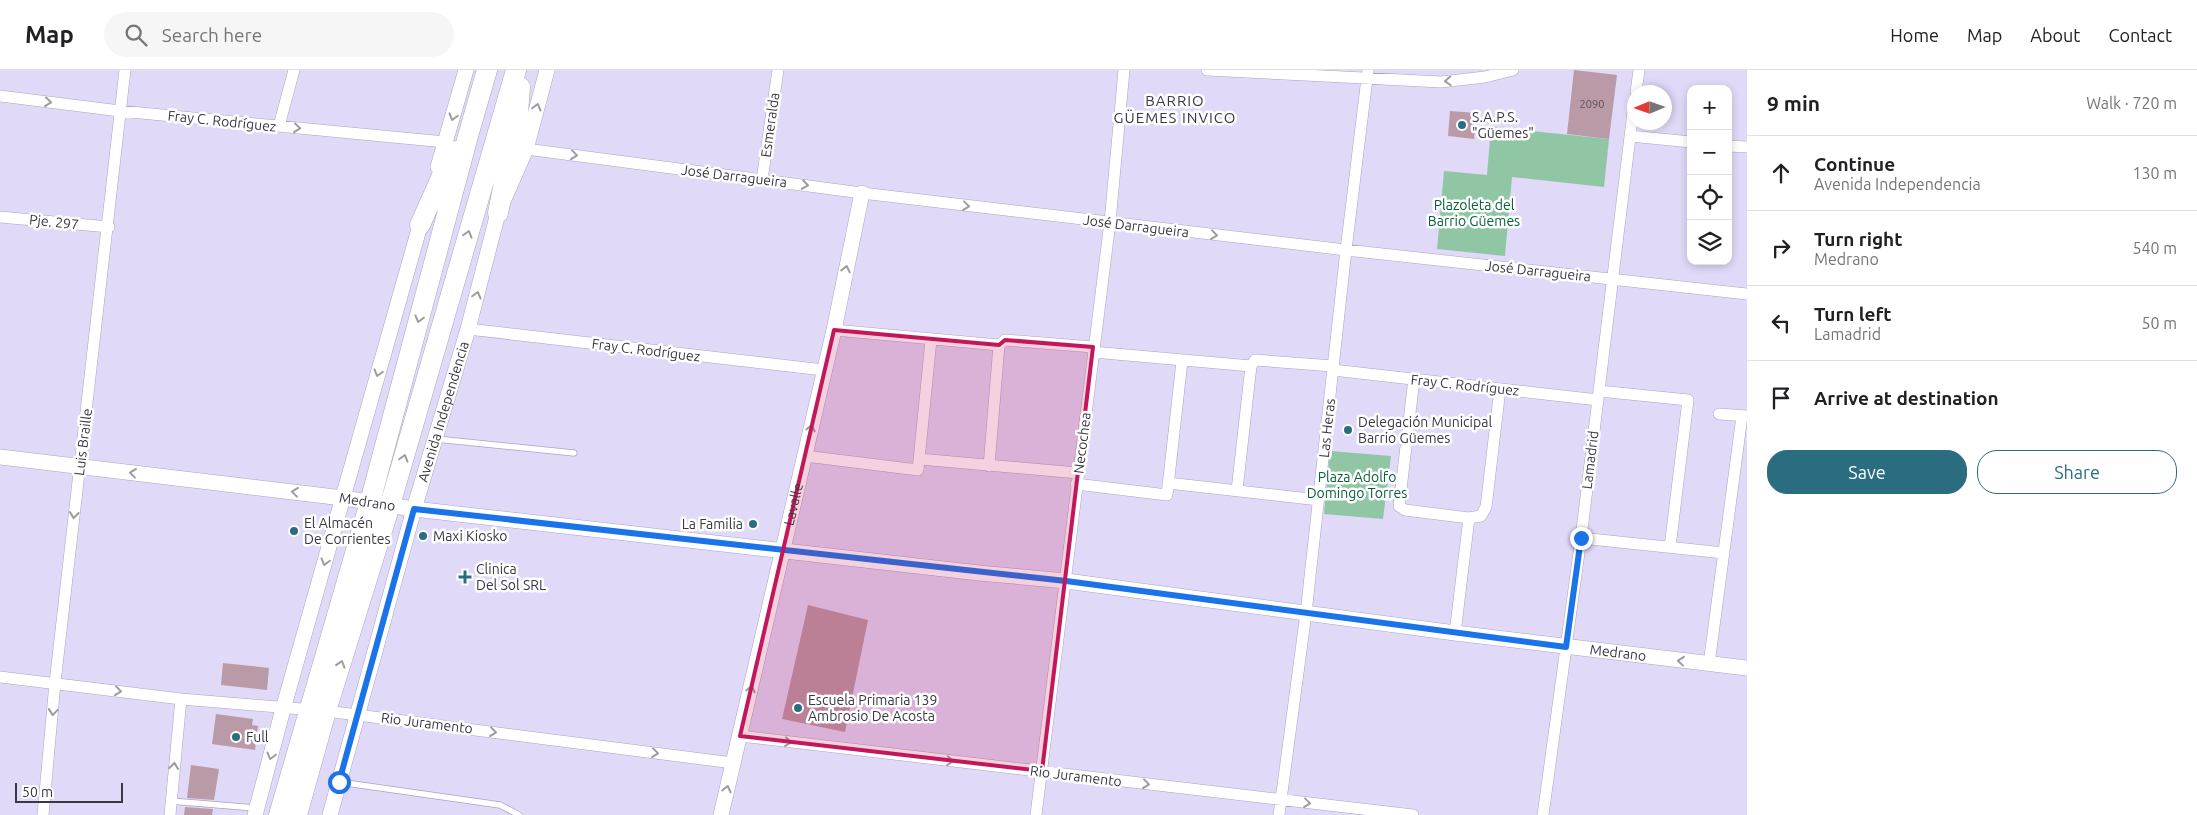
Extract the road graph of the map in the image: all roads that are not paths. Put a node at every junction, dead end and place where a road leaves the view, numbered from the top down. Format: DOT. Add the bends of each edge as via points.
graph roads {
  1 [pos="125,70"];
  2 [pos="294,70"];
  3 [pos="466,70"];
  4 [pos="486,70"];
  5 [pos="516,70"];
  6 [pos="522,70"];
  7 [pos="547,70"];
  8 [pos="778,70"];
  9 [pos="1124,70"];
  10 [pos="1207,70"];
  11 [pos="1511,70"];
  12 [pos="1639,70"];
  13 [pos="1241,71"];
  14 [pos="1368,74"];
  15 [pos="1637,85"];
  16 [pos="0,96"];
  17 [pos="120,111"];
  18 [pos="279,126"];
  19 [pos="1631,130"];
  20 [pos="1630,136"];
  21 [pos="445,142"];
  22 [pos="1687,142"];
  23 [pos="1732,146"];
  24 [pos="1747,147"];
  25 [pos="526,149"];
  26 [pos="762,180"];
  27 [pos="862,193"];
  28 [pos="498,214"];
  29 [pos="0,217"];
  30 [pos="1110,222"];
  31 [pos="420,225"];
  32 [pos="109,228"];
  33 [pos="1346,250"];
  34 [pos="1614,279"];
  35 [pos="1747,294"];
  36 [pos="468,329"];
  37 [pos="834,330"];
  38 [pos="931,340"];
  39 [pos="999,345"];
  40 [pos="1093,350"];
  41 [pos="1182,361"];
  42 [pos="1251,366"];
  43 [pos="1333,368"];
  44 [pos="824,370"];
  45 [pos="1414,379"];
  46 [pos="1500,389"];
  47 [pos="1598,395"];
  48 [pos="1718,414"];
  49 [pos="1744,416"];
  50 [pos="436,439"];
  51 [pos="574,453"];
  52 [pos="805,456"];
  53 [pos="0,457"];
  54 [pos="919,459"];
  55 [pos="989,466"];
  56 [pos="80,467"];
  57 [pos="1077,479"];
  58 [pos="1168,483"];
  59 [pos="1237,490"];
  60 [pos="343,498"];
  61 [pos="1319,500"];
  62 [pos="370,502"];
  63 [pos="390,505"];
  64 [pos="414,509"];
  65 [pos="1469,518"];
  66 [pos="1581,538"];
  67 [pos="1670,547"];
  68 [pos="781,550"];
  69 [pos="1724,553"];
  70 [pos="1066,581"];
  71 [pos="1306,613"];
  72 [pos="1456,633"];
  73 [pos="1566,647"];
  74 [pos="1709,664"];
  75 [pos="1747,668"];
  76 [pos="0,677"];
  77 [pos="55,683"];
  78 [pos="181,699"];
  79 [pos="283,709"];
  80 [pos="318,710"];
  81 [pos="358,715"];
  82 [pos="740,736"];
  83 [pos="733,763"];
  84 [pos="1042,772"];
  85 [pos="339,782"];
  86 [pos="1281,800"];
  87 [pos="171,801"];
  88 [pos="256,811"];
  89 [pos="44,815"];
  90 [pos="170,815"];
  91 [pos="279,815"];
  92 [pos="297,815"];
  93 [pos="330,815"];
  94 [pos="519,815"];
  95 [pos="721,815"];
  96 [pos="1036,815"];
  97 [pos="1279,815"];
  98 [pos="1413,815"];
  99 [pos="1543,815"];
  1 -- 17 [label="street, Luis Braille"];
  2 -- 18 [label="street"];
  3 -- 21 [label="street, one-way"];
  4 -- 31 [label="highway"];
  4 -- 62 [label="highway, Avenida Independencia, one-way"];
  63 -- 5 [label="highway, Avenida Independencia, one-way"];
  6 -- 28 [label="highway" via="518,112"];
  25 -- 7 [label="street, Avenida Independencia, one-way"];
  8 -- 26 [label="street, Esmeralda"];
  9 -- 30 [label="street, Necochea"];
  10 -- 13 [label="street"];
  11 -- 14 [label="street, one-way" via="1485,77 1441,82"];
  12 -- 15 [label="street"];
  13 -- 14 [label="street"];
  14 -- 33 [label="street, Las Heras"];
  16 -- 17 [label="street, Fray C. Rodríguez, one-way"];
  17 -- 18 [label="street, Fray C. Rodríguez"];
  17 -- 32 [label="street, Luis Braille"];
  18 -- 21 [label="street, Fray C. Rodríguez, one-way"];
  19 -- 20 [label="street, Lamadrid"];
  20 -- 22 [label="street"];
  20 -- 34 [label="street, Lamadrid"];
  21 -- 31 [label="street"];
  23 -- 24 [label="street"];
  25 -- 26 [label="street, José Darragueira, one-way"];
  25 -- 28 [label="street, Avenida Independencia"];
  26 -- 27 [label="street, José Darragueira, one-way"];
  27 -- 30 [label="street, José Darragueira, one-way"];
  37 -- 27 [label="street, Lavalle, one-way"];
  36 -- 28 [label="street, Avenida Independencia, one-way"];
  29 -- 32 [label="street, Pje. 297"];
  30 -- 33 [label="street, José Darragueira, one-way"];
  30 -- 40 [label="street, Necochea"];
  31 -- 60 [label="street, one-way"];
  32 -- 56 [label="street, Luis Braille"];
  33 -- 34 [label="street, José Darragueira"];
  33 -- 43 [label="street, Las Heras"];
  34 -- 35 [label="street, José Darragueira"];
  34 -- 47 [label="street, Lamadrid"];
  36 -- 44 [label="street, Fray C. Rodríguez"];
  36 -- 50 [label="street, Avenida Independencia"];
  37 -- 38 [label="street"];
  37 -- 44 [label="street, Lavalle"];
  38 -- 39 [label="street"];
  38 -- 54 [label="street"];
  39 -- 40 [label="street" via="1005,340"];
  39 -- 55 [label="street"];
  40 -- 41 [label="street"];
  40 -- 57 [label="street, Necochea"];
  41 -- 42 [label="street"];
  41 -- 58 [label="street"];
  42 -- 43 [label="street, Fray C. Rodríguez" via="1255,360"];
  42 -- 59 [label="street"];
  43 -- 45 [label="street, Fray C. Rodríguez"];
  43 -- 61 [label="street, Las Heras"];
  52 -- 44 [label="street, Lavalle, one-way"];
  45 -- 46 [label="street, Fray C. Rodríguez"];
  45 -- 65 [label="street" via="1399,506 1405,510"];
  46 -- 47 [label="street, Fray C. Rodríguez"];
  46 -- 65 [label="street" via="1486,507 1481,516"];
  47 -- 66 [label="street, Lamadrid"];
  47 -- 67 [label="street, Fray C. Rodríguez" via="1688,400"];
  48 -- 49 [label="street"];
  49 -- 69 [label="street"];
  50 -- 51 [label="lane"];
  50 -- 64 [label="street, Avenida Independencia"];
  52 -- 54 [label="street" via="918,470"];
  52 -- 68 [label="street, Lavalle"];
  53 -- 56 [label="street, Medrano"];
  54 -- 55 [label="street"];
  55 -- 57 [label="street"];
  60 -- 56 [label="street, Medrano, one-way"];
  56 -- 77 [label="street, Luis Braille, one-way"];
  57 -- 58 [label="street" via="1167,495"];
  57 -- 70 [label="street, Necochea"];
  58 -- 59 [label="street"];
  59 -- 61 [label="street"];
  60 -- 62 [label="street, Medrano"];
  60 -- 79 [label="street, one-way"];
  61 -- 71 [label="street, Las Heras"];
  62 -- 63 [label="street, Medrano"];
  62 -- 80 [label="highway, Avenida Independencia"];
  63 -- 64 [label="street, Medrano"];
  80 -- 63 [label="highway, Avenida Independencia, one-way"];
  64 -- 68 [label="street, Medrano"];
  64 -- 81 [label="street, Avenida Independencia"];
  65 -- 72 [label="street"];
  66 -- 67 [label="street"];
  66 -- 73 [label="street, Lamadrid"];
  67 -- 69 [label="street"];
  68 -- 70 [label="street, Medrano"];
  82 -- 68 [label="street, Lavalle, one-way"];
  69 -- 74 [label="street"];
  70 -- 71 [label="street, Medrano"];
  70 -- 84 [label="street, Necochea"];
  71 -- 72 [label="street, Medrano"];
  71 -- 86 [label="street, Las Heras"];
  72 -- 73 [label="street, Medrano"];
  74 -- 73 [label="street, Medrano, one-way"];
  73 -- 99 [label="street, Lamadrid"];
  74 -- 75 [label="street, Medrano"];
  76 -- 77 [label="street, Rio Juramento"];
  77 -- 78 [label="street, Rio Juramento, one-way"];
  77 -- 89 [label="street, Luis Braille, one-way"];
  78 -- 79 [label="street, Rio Juramento"];
  87 -- 78 [label="street, one-way"];
  79 -- 80 [label="street, Rio Juramento"];
  79 -- 88 [label="street, one-way"];
  80 -- 81 [label="street, Rio Juramento"];
  80 -- 91 [label="highway, Avenida Independencia"];
  80 -- 92 [label="highway, Avenida Independencia"];
  81 -- 83 [label="street, Rio Juramento, one-way"];
  81 -- 85 [label="street, Avenida Independencia"];
  82 -- 83 [label="street, Lavalle"];
  82 -- 84 [label="street, Rio Juramento, one-way"];
  95 -- 83 [label="street, Lavalle, one-way"];
  84 -- 86 [label="street, Rio Juramento, one-way"];
  84 -- 96 [label="street, Necochea"];
  85 -- 93 [label="street, Avenida Independencia"];
  85 -- 94 [label="lane" via="500,805"];
  86 -- 97 [label="street, Las Heras"];
  86 -- 98 [label="street, Rio Juramento, one-way"];
  87 -- 88 [label="lane"];
  87 -- 90 [label="street"];
}
